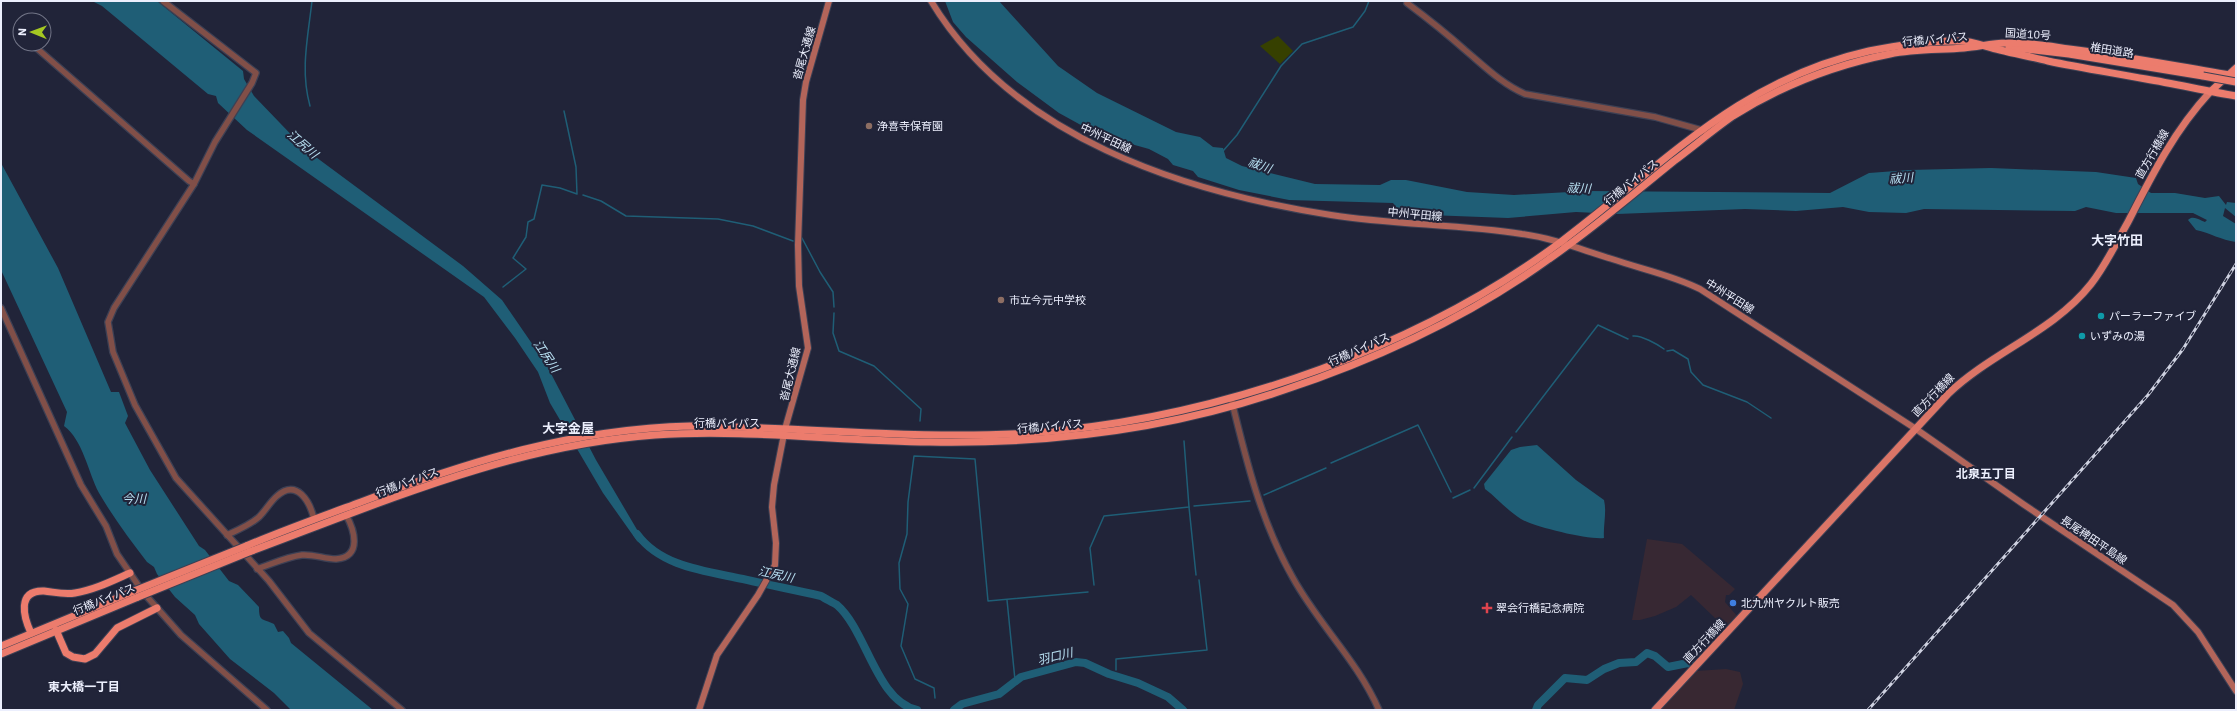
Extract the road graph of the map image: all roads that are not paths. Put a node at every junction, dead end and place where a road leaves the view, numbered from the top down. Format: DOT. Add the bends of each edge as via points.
graph roads {
  1 [pos="163,1"];
  2 [pos="829,1"];
  3 [pos="931,1"];
  4 [pos="1407,3"];
  5 [pos="1983,46"];
  6 [pos="41,52"];
  7 [pos="2236,68"];
  8 [pos="2228,75"];
  9 [pos="2236,76"];
  10 [pos="2236,82"];
  11 [pos="2210,92"];
  12 [pos="2236,96"];
  13 [pos="1700,130"];
  14 [pos="1711,132"];
  15 [pos="194,184"];
  16 [pos="1560,242"];
  17 [pos="1567,245"];
  18 [pos="1,308"];
  19 [pos="1231,398"];
  20 [pos="1233,406"];
  21 [pos="1916,429"];
  22 [pos="784,432"];
  23 [pos="566,444"];
  24 [pos="346,515"];
  25 [pos="314,519"];
  26 [pos="227,535"];
  27 [pos="247,549"];
  28 [pos="257,569"];
  29 [pos="130,573"];
  30 [pos="136,594"];
  31 [pos="157,608"];
  32 [pos="56,630"];
  33 [pos="31,633"];
  34 [pos="1,646"];
  35 [pos="1,654"];
  36 [pos="2236,691"];
  37 [pos="267,710"];
  38 [pos="402,710"];
  39 [pos="699,710"];
  40 [pos="1379,710"];
  41 [pos="1655,710"];
  1 -- 15 [label="street" via="256,73"];
  2 -- 22 [label="main road, 沓尾大通線" via="804,87 798,245 799,286 808,348"];
  3 -- 16 [label="main road, 中州平田線" via="947,28 978,62 1011,90 1047,118 1082,140 1127,160 1231,194 1324,214 1521,234"];
  4 -- 13 [label="street" via="1432,21 1497,78 1525,94 1655,117"];
  5 -- 8 [label="highway, 国道10号" via="2003,42 2030,44 2125,56"];
  5 -- 10 [label="highway, 椎田道路, bridge" via="2062,53"];
  5 -- 11 [label="highway, 国道10号" via="2070,66"];
  5 -- 13 [label="highway, 行橋バイパス" via="1964,41 1935,41 1890,46 1850,55 1805,70 1771,86 1738,104"];
  5 -- 14 [label="highway, 行橋バイパス" via="1909,51 1841,66 1782,90 1732,117"];
  6 -- 15 [label="street"];
  7 -- 8 [label="highway"];
  8 -- 9 [label="highway, 国道10号"];
  8 -- 11 [label="highway"];
  11 -- 12 [label="highway, 国道10号"];
  11 -- 21 [label="main road, 直方行橋線" via="2186,118 2107,261 2092,283 2070,307 2044,327 1961,382"];
  13 -- 14 [label="street"];
  13 -- 16 [label="highway, 行橋バイパス"];
  14 -- 17 [label="highway, 行橋バイパス"];
  15 -- 26 [label="street" via="114,308 108,322 108,335 135,405 158,448 176,478"];
  16 -- 17 [label="main road, 中州平田線"];
  16 -- 19 [label="highway, 行橋バイパス" via="1489,288 1383,344 1322,369"];
  17 -- 20 [label="highway, 行橋バイパス" via="1493,296 1418,335 1330,374"];
  17 -- 21 [label="main road, 中州平田線" via="1700,289"];
  18 -- 29 [label="street" via="81,485"];
  19 -- 20 [label="street"];
  19 -- 22 [label="highway, 行橋バイパス" via="1134,420 1032,433 923,435"];
  20 -- 22 [label="highway, 行橋バイパス" via="1109,431 1030,440 926,442"];
  20 -- 40 [label="street" via="1255,489 1277,548 1310,607 1354,664"];
  21 -- 36 [label="main road, 長尾稗田平島線" via="2172,605 2198,632"];
  21 -- 41 [label="main road, 直方行橋線"];
  22 -- 23 [label="highway, 行橋バイパス" via="663,427"];
  22 -- 39 [label="main road, 沓尾大通線" via="772,507 776,559 772,573 718,655"];
  23 -- 24 [label="highway, 行橋バイパス" via="462,474"];
  23 -- 25 [label="highway, 行橋バイパス" via="476,461"];
  24 -- 27 [label="highway, 行橋バイパス"];
  24 -- 28 [label="street" via="355,537 352,548 346,555 335,559 316,555 293,556"];
  25 -- 26 [label="street" via="306,497 296,491 290,491 279,494 266,510 250,523"];
  25 -- 27 [label="highway, 行橋バイパス"];
  26 -- 28 [label="street"];
  27 -- 30 [label="highway, 行橋バイパス, bridge"];
  28 -- 38 [label="street" via="309,633"];
  29 -- 31 [label="street"];
  29 -- 33 [label="highway" via="85,591 67,594 42,591 33,594 25,602 23,612"];
  30 -- 32 [label="highway, 行橋バイパス"];
  30 -- 33 [label="highway, 行橋バイパス"];
  31 -- 32 [label="highway" via="121,625 109,635 95,654 85,659 73,658 66,653"];
  31 -- 37 [label="street" via="181,635"];
  32 -- 35 [label="highway, 行橋バイパス"];
  33 -- 34 [label="highway, 行橋バイパス"];
}
